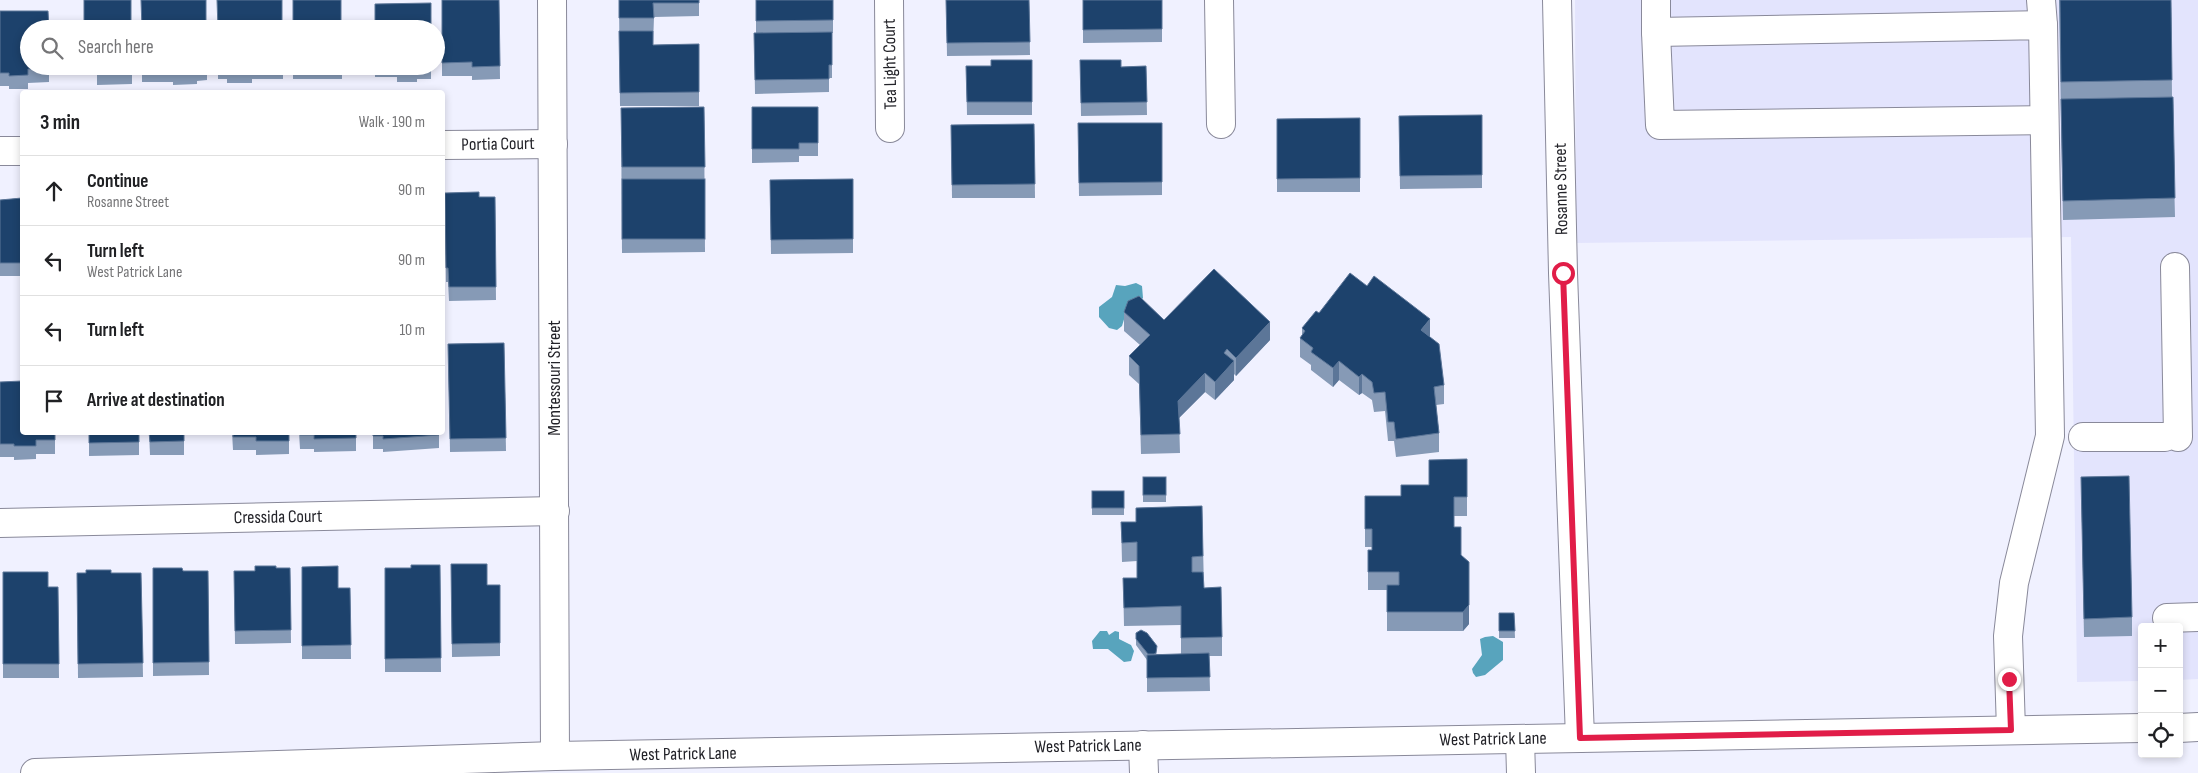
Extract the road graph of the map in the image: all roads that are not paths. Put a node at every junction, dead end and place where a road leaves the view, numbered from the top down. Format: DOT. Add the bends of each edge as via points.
graph roads {
  1 [pos="552,0"];
  2 [pos="889,0"];
  3 [pos="1219,0"];
  4 [pos="1557,0"];
  5 [pos="1656,0"];
  6 [pos="2042,12"];
  7 [pos="1656,32"];
  8 [pos="2044,120"];
  9 [pos="1221,124"];
  10 [pos="890,128"];
  11 [pos="553,144"];
  12 [pos="445,145"];
  13 [pos="0,151"];
  14 [pos="20,151"];
  15 [pos="2175,267"];
  16 [pos="2187,359"];
  17 [pos="2083,437"];
  18 [pos="555,511"];
  19 [pos="0,522"];
  20 [pos="2198,617"];
  21 [pos="2167,618"];
  22 [pos="2198,727"];
  23 [pos="2138,728"];
  24 [pos="2183,728"];
  25 [pos="2011,730"];
  26 [pos="1580,738"];
  27 [pos="1520,739"];
  28 [pos="1144,745"];
  29 [pos="555,756"];
  30 [pos="439,767"];
  31 [pos="34,773"];
  32 [pos="1144,773"];
  33 [pos="1521,773"];
  1 -- 11 [label="street, Montessouri Street"];
  2 -- 10 [label="street, Tea Light Court"];
  3 -- 9 [label="street"];
  4 -- 26 [label="street, Rosanne Street" via="1563,273"];
  5 -- 7 [label="street"];
  6 -- 7 [label="street"];
  6 -- 8 [label="street"];
  7 -- 8 [label="street" via="1660,125"];
  8 -- 25 [label="street" via="2050,436 2014,583 2008,636"];
  11 -- 12 [label="street, Portia Court"];
  11 -- 18 [label="street, Montessouri Street"];
  13 -- 14 [label="street"];
  15 -- 16 [label="street"];
  16 -- 17 [label="street" via="2171,437"];
  18 -- 19 [label="street, Cressida Court"];
  18 -- 29 [label="street, Montessouri Street"];
  20 -- 21 [label="street"];
  22 -- 24 [label="street"];
  23 -- 25 [label="street, West Patrick Lane"];
  25 -- 26 [label="street, West Patrick Lane"];
  26 -- 27 [label="street, West Patrick Lane"];
  27 -- 28 [label="street, West Patrick Lane"];
  27 -- 33 [label="street"];
  28 -- 29 [label="street, West Patrick Lane"];
  28 -- 32 [label="street"];
  29 -- 30 [label="street, West Patrick Lane"];
  30 -- 31 [label="street, West Patrick Lane"];
}
